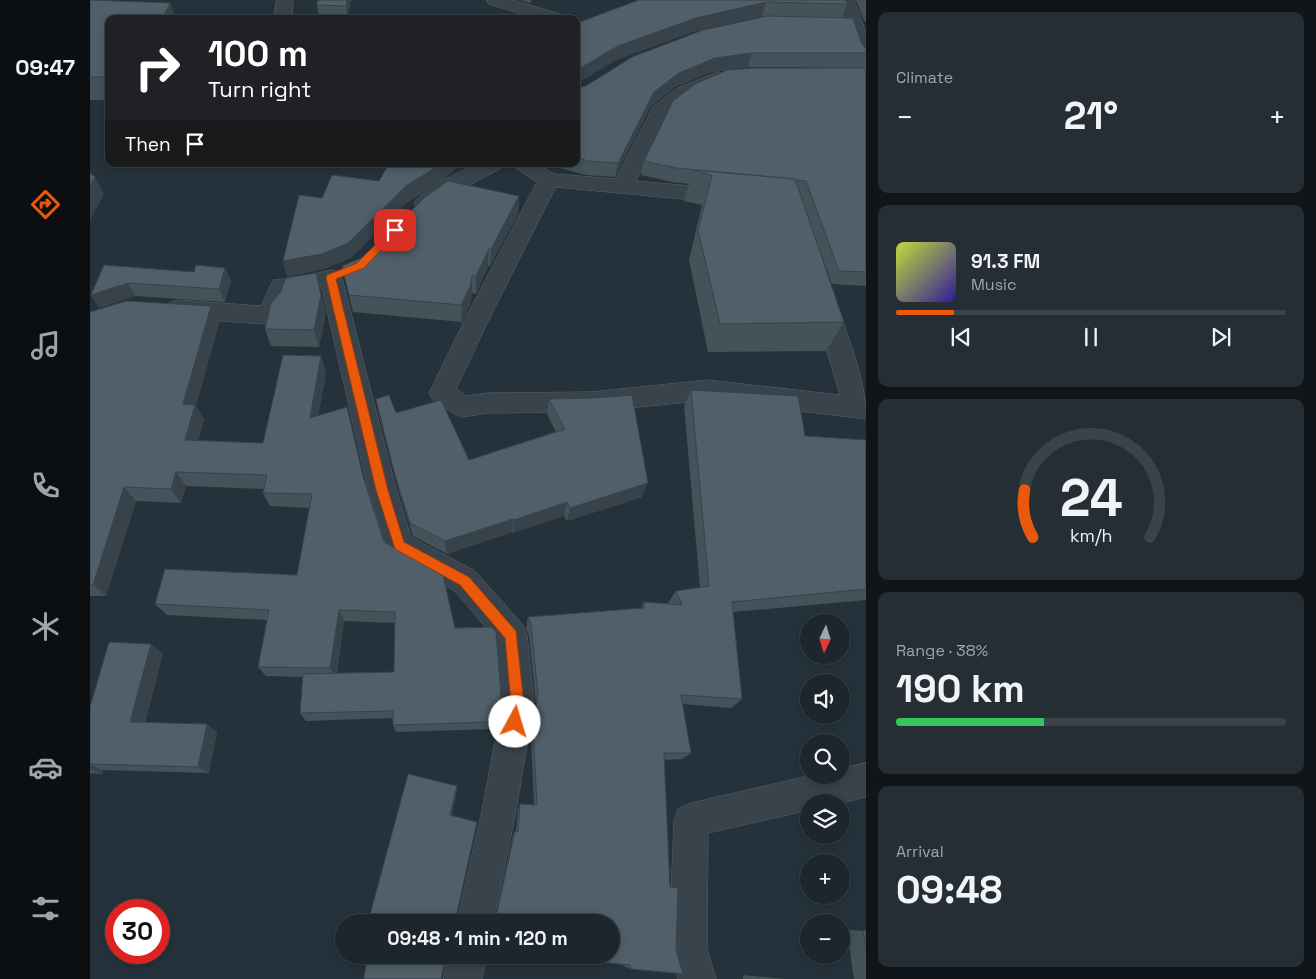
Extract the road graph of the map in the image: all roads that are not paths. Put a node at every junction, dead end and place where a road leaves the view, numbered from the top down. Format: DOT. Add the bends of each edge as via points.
graph roads {
  1 [pos="285,0"];
  2 [pos="495,0"];
  3 [pos="846,0"];
  4 [pos="283,15"];
  5 [pos="544,15"];
  6 [pos="836,24"];
  7 [pos="854,25"];
  8 [pos="866,57"];
  9 [pos="733,76"];
  10 [pos="487,167"];
  11 [pos="529,167"];
  12 [pos="549,180"];
  13 [pos="622,186"];
  14 [pos="742,197"];
  15 [pos="406,219"];
  16 [pos="817,281"];
  17 [pos="153,308"];
  18 [pos="861,408"];
  19 [pos="866,780"];
  20 [pos="477,914"];
  21 [pos="466,964"];
  22 [pos="463,979"];
  23 [pos="697,979"];
  1 -- 4 [label="street"];
  2 -- 5 [label="street"];
  3 -- 7 [label="street"];
  6 -- 7 [label="street"];
  7 -- 8 [label="street"];
  9 -- 13 [label="street" via="718,78 684,93 660,110"];
  10 -- 15 [label="street" via="445,189"];
  11 -- 12 [label="street"];
  12 -- 13 [label="street"];
  12 -- 18 [label="street" via="442,393 463,407 487,403 591,402 708,390"];
  13 -- 14 [label="street"];
  16 -- 18 [label="street"];
  17 -- 20 [label="street" via="265,315 273,309 281,286 302,285 342,273 382,490 399,545 465,581 512,635 518,704"];
  19 -- 23 [label="street" via="691,820 688,948"];
  21 -- 22 [label="street"];
}
